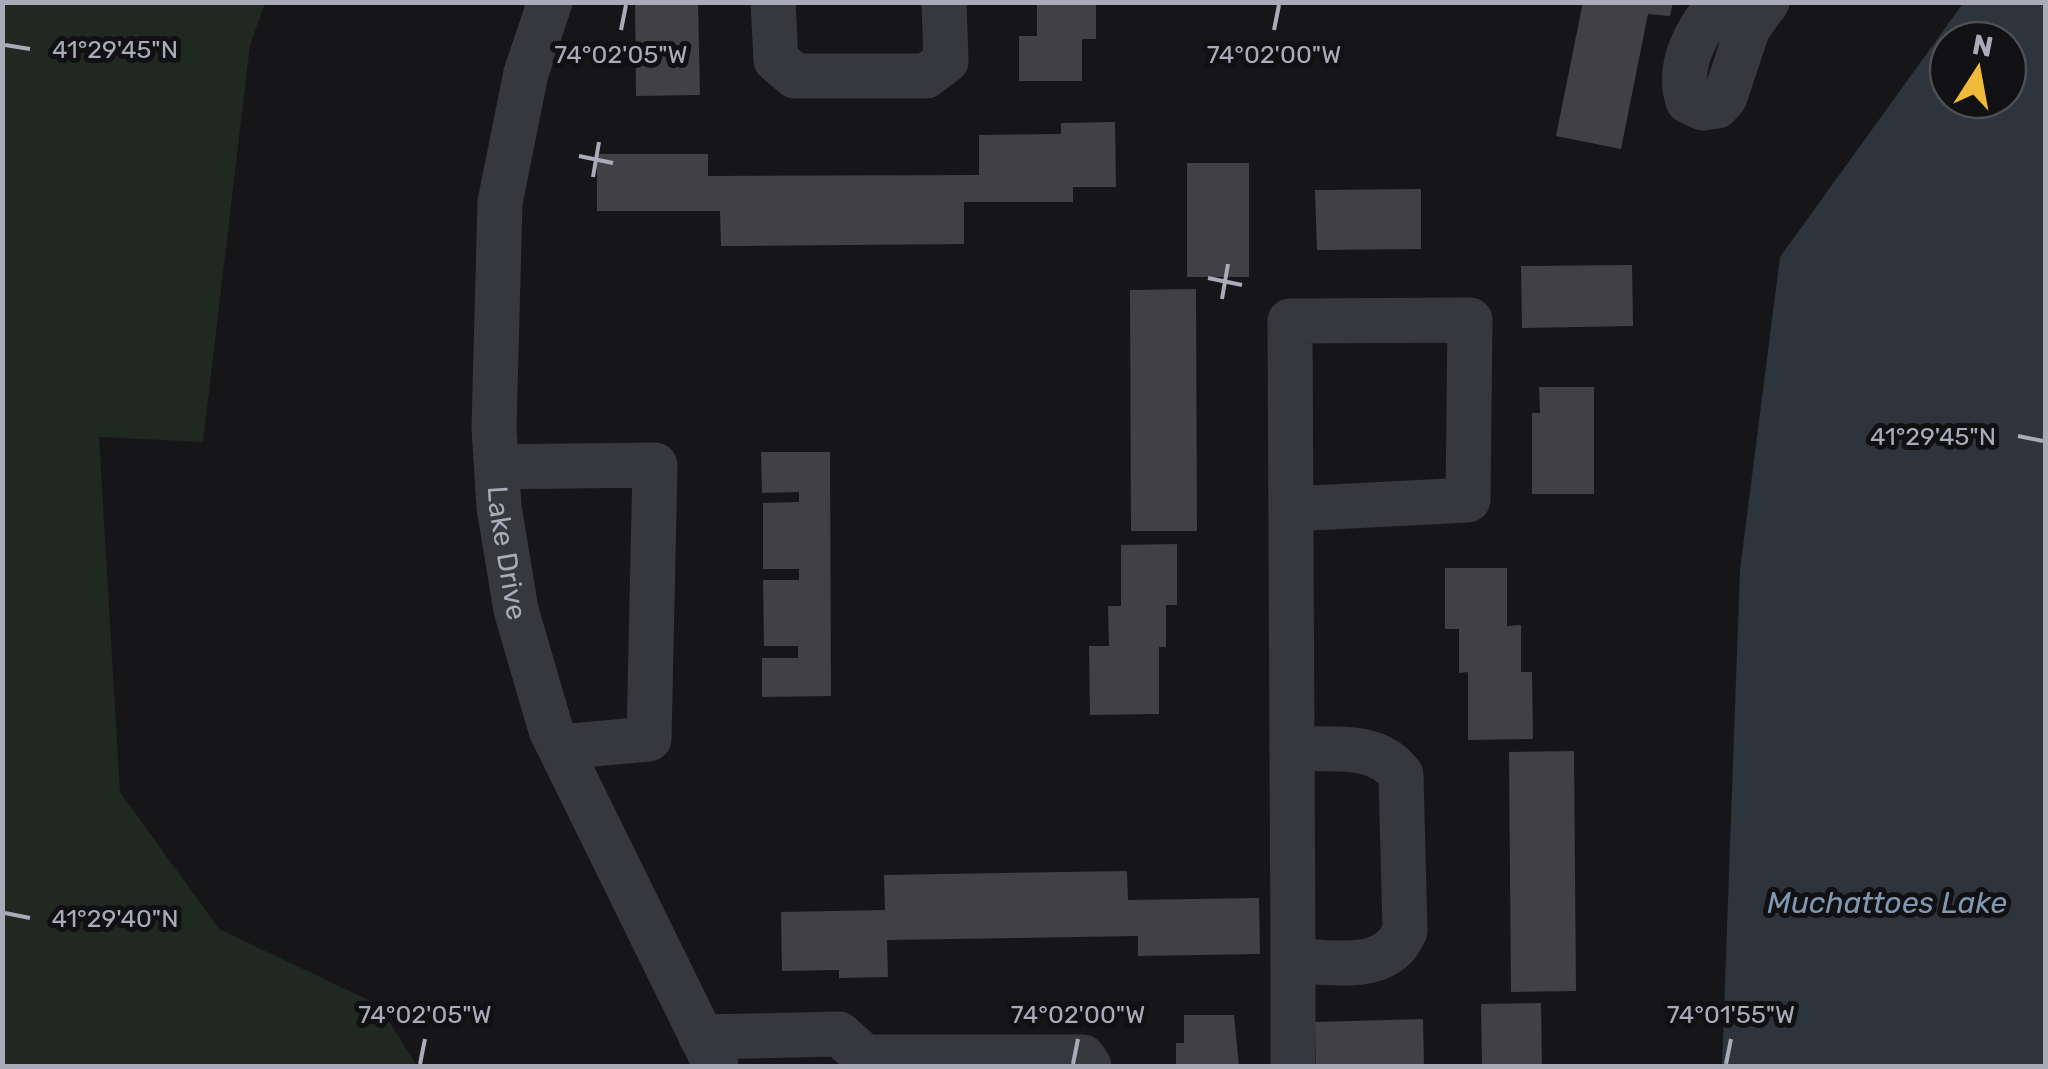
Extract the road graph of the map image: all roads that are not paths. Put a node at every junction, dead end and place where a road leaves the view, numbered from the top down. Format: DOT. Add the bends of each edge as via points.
graph roads {
  1 [pos="550,2"];
  2 [pos="773,2"];
  3 [pos="944,2"];
  4 [pos="1722,2"];
  5 [pos="1767,2"];
  6 [pos="497,467"];
  7 [pos="1291,509"];
  8 [pos="560,747"];
  9 [pos="1292,750"];
  10 [pos="1292,961"];
  11 [pos="708,1052"];
  12 [pos="1089,1066"];
  13 [pos="1293,1066"];
  1 -- 6 [label="street, Lake Drive" via="526,74 500,202"];
  2 -- 3 [label="street" via="776,60 795,76 926,76 946,61"];
  4 -- 5 [label="street" via="1687,58 1688,100 1703,108 1725,97 1748,28"];
  6 -- 8 [label="street, Lake Drive" via="516,610"];
  6 -- 8 [label="street" via="654,465 649,739"];
  7 -- 7 [label="street" via="1290,322 1470,320 1468,500"];
  7 -- 9 [label="street"];
  8 -- 11 [label="street, Lake Drive"];
  9 -- 10 [label="street"];
  9 -- 10 [label="street" via="1370,752 1389,758 1400,775 1405,931 1398,948 1374,962"];
  10 -- 13 [label="street"];
  11 -- 12 [label="street" via="839,1034 865,1057 1083,1057"];
}
